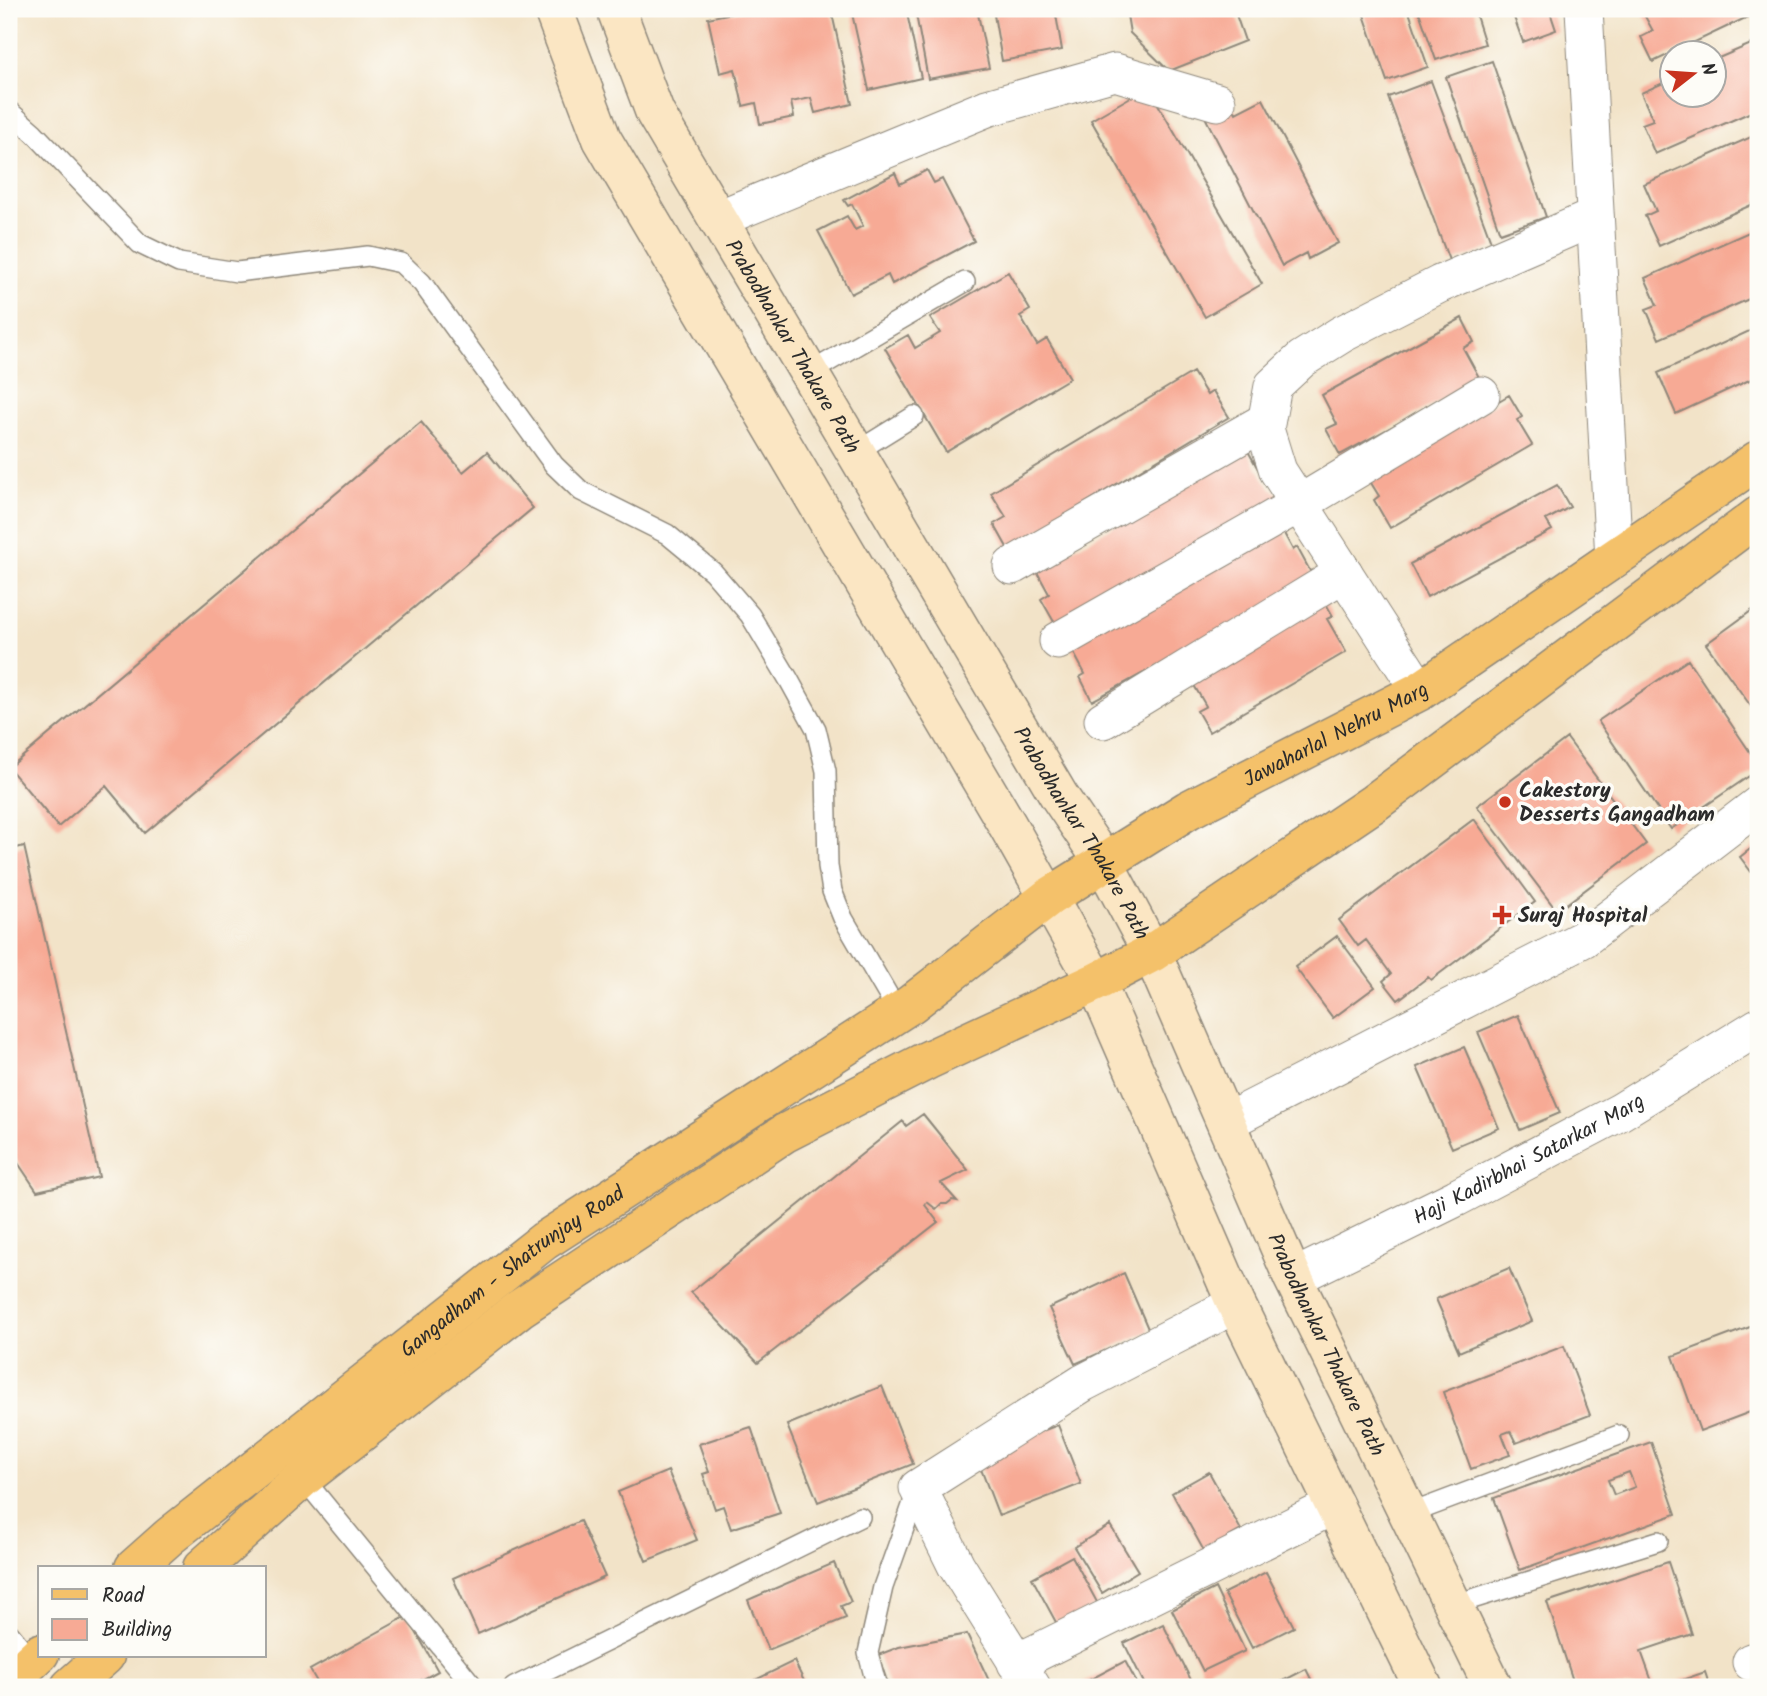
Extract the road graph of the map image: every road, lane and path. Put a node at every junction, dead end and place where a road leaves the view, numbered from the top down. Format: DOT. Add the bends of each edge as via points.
graph roads {
  1 [pos="553,9"];
  2 [pos="618,9"];
  3 [pos="1584,9"];
  4 [pos="1217,102"];
  5 [pos="9,111"];
  6 [pos="1595,217"];
  7 [pos="718,219"];
  8 [pos="965,282"];
  9 [pos="809,373"];
  10 [pos="1481,395"];
  11 [pos="914,416"];
  12 [pos="1266,421"];
  13 [pos="856,452"];
  14 [pos="1758,460"];
  15 [pos="1299,504"];
  16 [pos="1758,516"];
  17 [pos="1614,559"];
  18 [pos="1012,566"];
  19 [pos="1344,573"];
  20 [pos="1058,641"];
  21 [pos="1420,691"];
  22 [pos="1102,720"];
  23 [pos="1758,806"];
  24 [pos="1102,861"];
  25 [pos="1049,897"];
  26 [pos="1152,953"];
  27 [pos="1096,982"];
  28 [pos="905,1008"];
  29 [pos="1758,1027"];
  30 [pos="1226,1122"];
  31 [pos="1293,1278"];
  32 [pos="1236,1304"];
  33 [pos="1619,1435"];
  34 [pos="303,1478"];
  35 [pos="918,1488"];
  36 [pos="1335,1505"];
  37 [pos="1409,1514"];
  38 [pos="859,1517"];
  39 [pos="1658,1541"];
  40 [pos="136,1566"];
  41 [pos="204,1566"];
  42 [pos="1453,1605"];
  43 [pos="103,1658"];
  44 [pos="1024,1675"];
  45 [pos="70,1687"];
  46 [pos="474,1687"];
  47 [pos="514,1687"];
  48 [pos="877,1687"];
  49 [pos="1423,1687"];
  50 [pos="1493,1687"];
  1 -- 25 [label="main road" via="603,139"];
  2 -- 7 [label="main road, Prabodhankar Thakare Path" via="656,113"];
  3 -- 6 [label="street"];
  4 -- 7 [label="street" via="1115,72 987,108"];
  5 -- 28 [label="lane" via="140,244 179,263 237,272 368,256 401,262 422,283 554,465 581,491 667,534 713,572 750,615 816,729 826,771 832,891 843,918"];
  6 -- 12 [label="street" via="1440,284 1312,352 1273,386"];
  6 -- 17 [label="street"];
  7 -- 9 [label="main road, Prabodhankar Thakare Path"];
  8 -- 9 [label="lane"];
  9 -- 13 [label="main road, Prabodhankar Thakare Path"];
  10 -- 15 [label="street"];
  11 -- 13 [label="lane"];
  12 -- 15 [label="street" via="1278,471"];
  12 -- 18 [label="street"];
  13 -- 24 [label="main road, Prabodhankar Thakare Path"];
  14 -- 17 [label="main road, Jawaharlal Nehru Marg"];
  15 -- 19 [label="street"];
  15 -- 20 [label="street"];
  16 -- 26 [label="main road" via="1374,803"];
  17 -- 21 [label="main road, Jawaharlal Nehru Marg"];
  19 -- 21 [label="street"];
  19 -- 22 [label="street"];
  21 -- 24 [label="main road, Jawaharlal Nehru Marg" via="1188,810"];
  23 -- 30 [label="street" via="1583,939"];
  24 -- 25 [label="main road, Jawaharlal Nehru Marg"];
  24 -- 26 [label="main road, Prabodhankar Thakare Path"];
  25 -- 27 [label="main road"];
  25 -- 28 [label="main road, Jawaharlal Nehru Marg"];
  26 -- 27 [label="main road"];
  26 -- 30 [label="main road, Prabodhankar Thakare Path"];
  27 -- 32 [label="main road"];
  27 -- 34 [label="main road, Gangadham - Shatrunjay Road" via="785,1133 519,1309"];
  28 -- 40 [label="main road, Gangadham - Shatrunjay Road" via="544,1241"];
  29 -- 31 [label="street, Haji Kadirbhai Satarkar Marg" via="1620,1112"];
  30 -- 31 [label="main road, Prabodhankar Thakare Path"];
  31 -- 37 [label="main road, Prabodhankar Thakare Path"];
  32 -- 35 [label="street" via="1083,1383"];
  32 -- 36 [label="main road"];
  33 -- 37 [label="lane"];
  34 -- 41 [label="main road, Gangadham - Shatrunjay Road"];
  34 -- 46 [label="lane"];
  35 -- 44 [label="street" via="956,1565"];
  35 -- 48 [label="lane" via="883,1587 868,1653"];
  36 -- 44 [label="street"];
  36 -- 49 [label="main road"];
  37 -- 42 [label="main road, Prabodhankar Thakare Path"];
  38 -- 47 [label="lane"];
  39 -- 42 [label="lane"];
  42 -- 50 [label="main road, Prabodhankar Thakare Path"];
  43 -- 45 [label="main road"];
}
